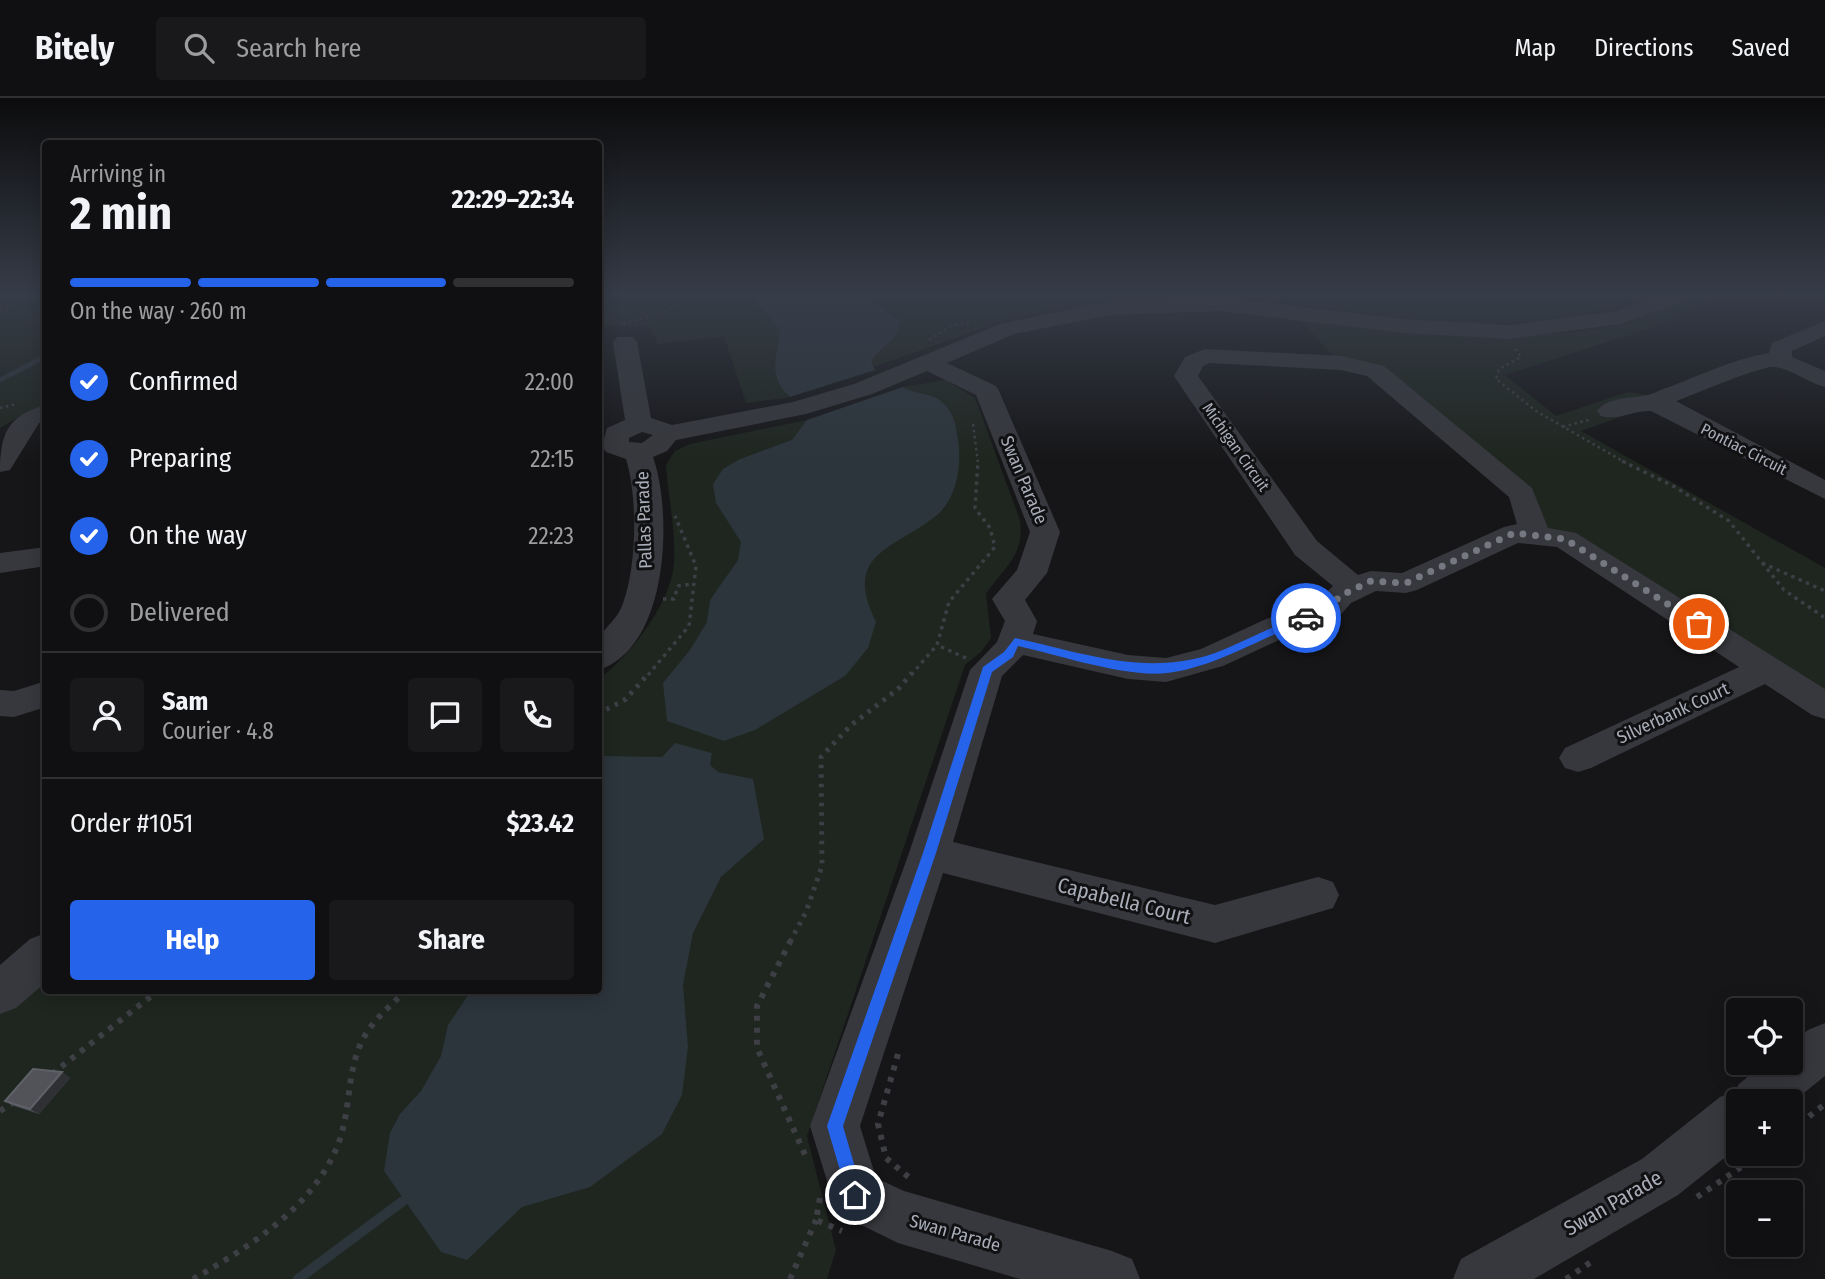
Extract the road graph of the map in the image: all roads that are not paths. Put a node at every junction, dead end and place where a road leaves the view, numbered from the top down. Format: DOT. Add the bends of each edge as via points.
graph roads {
  1 [pos="625,350"];
  2 [pos="958,350"];
  3 [pos="1780,350"];
  4 [pos="1777,359"];
  5 [pos="909,370"];
  6 [pos="1825,380"];
  7 [pos="1665,405"];
  8 [pos="1610,411"];
  9 [pos="42,414"];
  10 [pos="638,438"];
  11 [pos="0,464"];
  12 [pos="1825,491"];
  13 [pos="1536,536"];
  14 [pos="42,557"];
  15 [pos="0,563"];
  16 [pos="1355,588"];
  17 [pos="602,653"];
  18 [pos="1004,654"];
  19 [pos="1768,668"];
  20 [pos="42,695"];
  21 [pos="0,704"];
  22 [pos="1825,706"];
  23 [pos="1578,758"];
  24 [pos="929,853"];
  25 [pos="1318,895"];
  26 [pos="42,956"];
  27 [pos="0,993"];
  28 [pos="1825,1045"];
  29 [pos="1771,1089"];
  30 [pos="1726,1125"];
  31 [pos="1112,1279"];
  32 [pos="1481,1279"];
  1 -- 10 [label="street, Pallas Parade"];
  2 -- 5 [label="street"];
  3 -- 4 [label="street"];
  4 -- 6 [label="street"];
  4 -- 7 [label="street" via="1745,364 1667,396 1662,399"];
  5 -- 10 [label="street" via="797,409 666,434 654,447"];
  5 -- 18 [label="street, Swan Parade" via="987,391 1045,532 1031,573 1008,599 1021,621"];
  7 -- 8 [label="street" via="1636,403"];
  7 -- 12 [label="street, Pontiac Circuit"];
  9 -- 11 [label="street" via="30,418"];
  10 -- 17 [label="street, Pallas Parade" via="644,467 649,568 636,614"];
  13 -- 16 [label="street" via="1514,533 1406,583 1371,581"];
  13 -- 16 [label="street, Michigan Circuit" via="1522,494 1375,372 1341,363 1205,356 1192,362 1186,376 1306,548"];
  13 -- 19 [label="street" via="1565,539"];
  14 -- 15 [label="street"];
  16 -- 18 [label="street" via="1325,612 1278,627 1212,658 1166,670"];
  18 -- 24 [label="street, Swan Parade" via="987,670"];
  19 -- 22 [label="street"];
  19 -- 23 [label="street, Silverbank Court"];
  20 -- 21 [label="street"];
  24 -- 25 [label="street, Capabella Court" via="1215,924"];
  24 -- 31 [label="street, Swan Parade" via="835,1126 855,1195 898,1216"];
  26 -- 27 [label="street"];
  28 -- 29 [label="street"];
  30 -- 32 [label="street, Swan Parade" via="1660,1177"];
}
